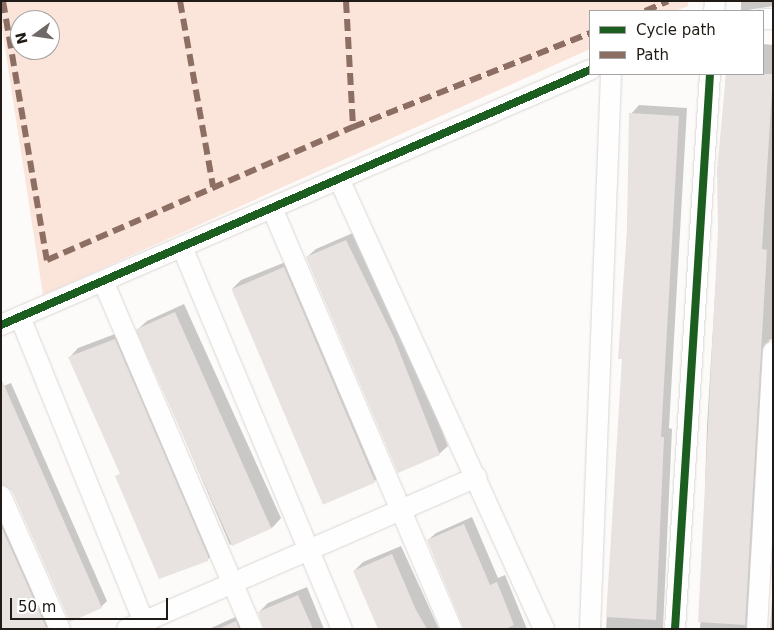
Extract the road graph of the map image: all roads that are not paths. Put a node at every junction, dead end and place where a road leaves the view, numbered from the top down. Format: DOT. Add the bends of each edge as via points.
graph roads {
  1 [pos="589,70"];
  2 [pos="611,75"];
  3 [pos="710,75"];
  4 [pos="338,179"];
  5 [pos="272,208"];
  6 [pos="182,247"];
  7 [pos="103,281"];
  8 [pos="20,317"];
  9 [pos="1,325"];
  10 [pos="773,351"];
  11 [pos="476,477"];
  12 [pos="1,496"];
  13 [pos="402,510"];
  14 [pos="308,550"];
  15 [pos="230,581"];
  16 [pos="139,626"];
  17 [pos="60,629"];
  18 [pos="252,629"];
  19 [pos="342,629"];
  20 [pos="452,629"];
  21 [pos="544,629"];
  22 [pos="590,629"];
  23 [pos="675,629"];
  24 [pos="758,629"];
  1 -- 4 [label="street"];
  2 -- 22 [label="street"];
  3 -- 23 [label="street"];
  4 -- 5 [label="street"];
  4 -- 11 [label="street"];
  5 -- 6 [label="street"];
  5 -- 13 [label="street"];
  6 -- 7 [label="street"];
  6 -- 14 [label="street"];
  7 -- 8 [label="street"];
  7 -- 15 [label="street"];
  8 -- 9 [label="street"];
  8 -- 16 [label="street"];
  10 -- 24 [label="street"];
  11 -- 13 [label="street"];
  11 -- 21 [label="street"];
  12 -- 17 [label="street"];
  13 -- 14 [label="street"];
  13 -- 20 [label="street"];
  14 -- 15 [label="street"];
  14 -- 19 [label="street"];
  15 -- 16 [label="street"];
  15 -- 18 [label="street"];
}
